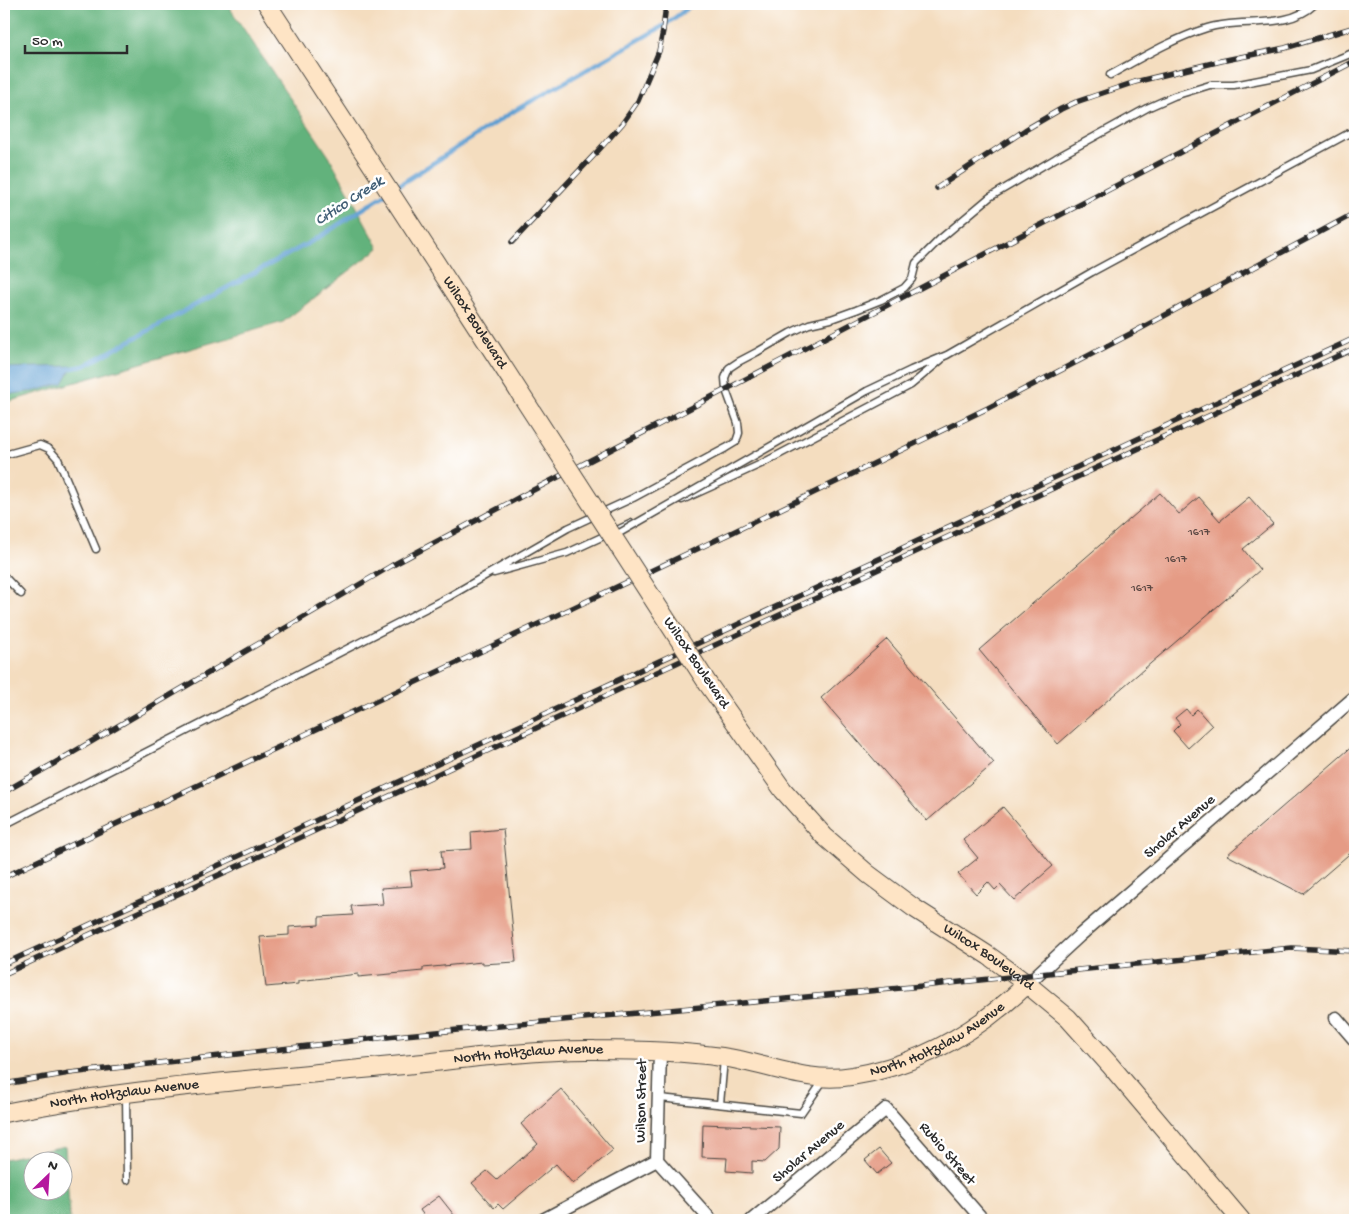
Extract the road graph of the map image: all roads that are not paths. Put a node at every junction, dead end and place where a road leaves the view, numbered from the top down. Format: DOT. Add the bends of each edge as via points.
graph roads {
  1 [pos="267,4"];
  2 [pos="1315,4"];
  3 [pos="1355,52"];
  4 [pos="1110,75"];
  5 [pos="1355,130"];
  6 [pos="946,356"];
  7 [pos="4,455"];
  8 [pos="613,537"];
  9 [pos="96,549"];
  10 [pos="4,576"];
  11 [pos="483,576"];
  12 [pos="21,594"];
  13 [pos="1355,697"];
  14 [pos="4,826"];
  15 [pos="1027,984"];
  16 [pos="1336,1018"];
  17 [pos="1355,1040"];
  18 [pos="660,1052"];
  19 [pos="724,1058"];
  20 [pos="824,1078"];
  21 [pos="126,1093"];
  22 [pos="660,1098"];
  23 [pos="720,1104"];
  24 [pos="886,1109"];
  25 [pos="4,1113"];
  26 [pos="657,1160"];
  27 [pos="127,1180"];
  28 [pos="543,1220"];
  29 [pos="711,1220"];
  30 [pos="752,1220"];
  31 [pos="983,1220"];
  32 [pos="1240,1220"];
  1 -- 8 [label="main road, Wilcox Boulevard, bridge"];
  2 -- 4 [label="lane" via="1291,17 1274,21 1208,27 1164,45"];
  3 -- 11 [label="lane" via="1311,70 1234,85 1210,85 1174,96 998,192 916,263 912,279 904,288 856,310 809,324 729,368 725,378 726,390 738,423 736,442 633,498 568,528"];
  5 -- 6 [label="lane" via="1092,272"];
  6 -- 8 [label="lane, bridge" via="867,392"];
  6 -- 11 [label="lane" via="911,385 761,464 567,553"];
  7 -- 9 [label="lane" via="40,445 49,449 58,459"];
  8 -- 15 [label="main road, Wilcox Boulevard, bridge" via="708,684 783,790 824,836 914,908"];
  10 -- 12 [label="lane"];
  11 -- 14 [label="lane"];
  13 -- 15 [label="street, Sholar Avenue"];
  15 -- 20 [label="main road, North Holtzclaw Avenue" via="990,1017 924,1055 865,1074"];
  15 -- 32 [label="main road, Wilcox Boulevard" via="1068,1018"];
  16 -- 17 [label="street"];
  18 -- 19 [label="main road, North Holtzclaw Avenue"];
  18 -- 21 [label="main road, North Holtzclaw Avenue" via="544,1051"];
  18 -- 22 [label="street, Wilson Street"];
  19 -- 20 [label="main road, North Holtzclaw Avenue"];
  19 -- 23 [label="lane"];
  20 -- 23 [label="lane" via="801,1113"];
  21 -- 25 [label="main road, North Holtzclaw Avenue"];
  21 -- 27 [label="lane"];
  22 -- 23 [label="lane"];
  22 -- 26 [label="street, Wilson Street"];
  24 -- 30 [label="street, Sholar Avenue"];
  24 -- 31 [label="street, Rubio Street"];
  26 -- 28 [label="street"];
  26 -- 29 [label="street, Wilson Street"];
}
